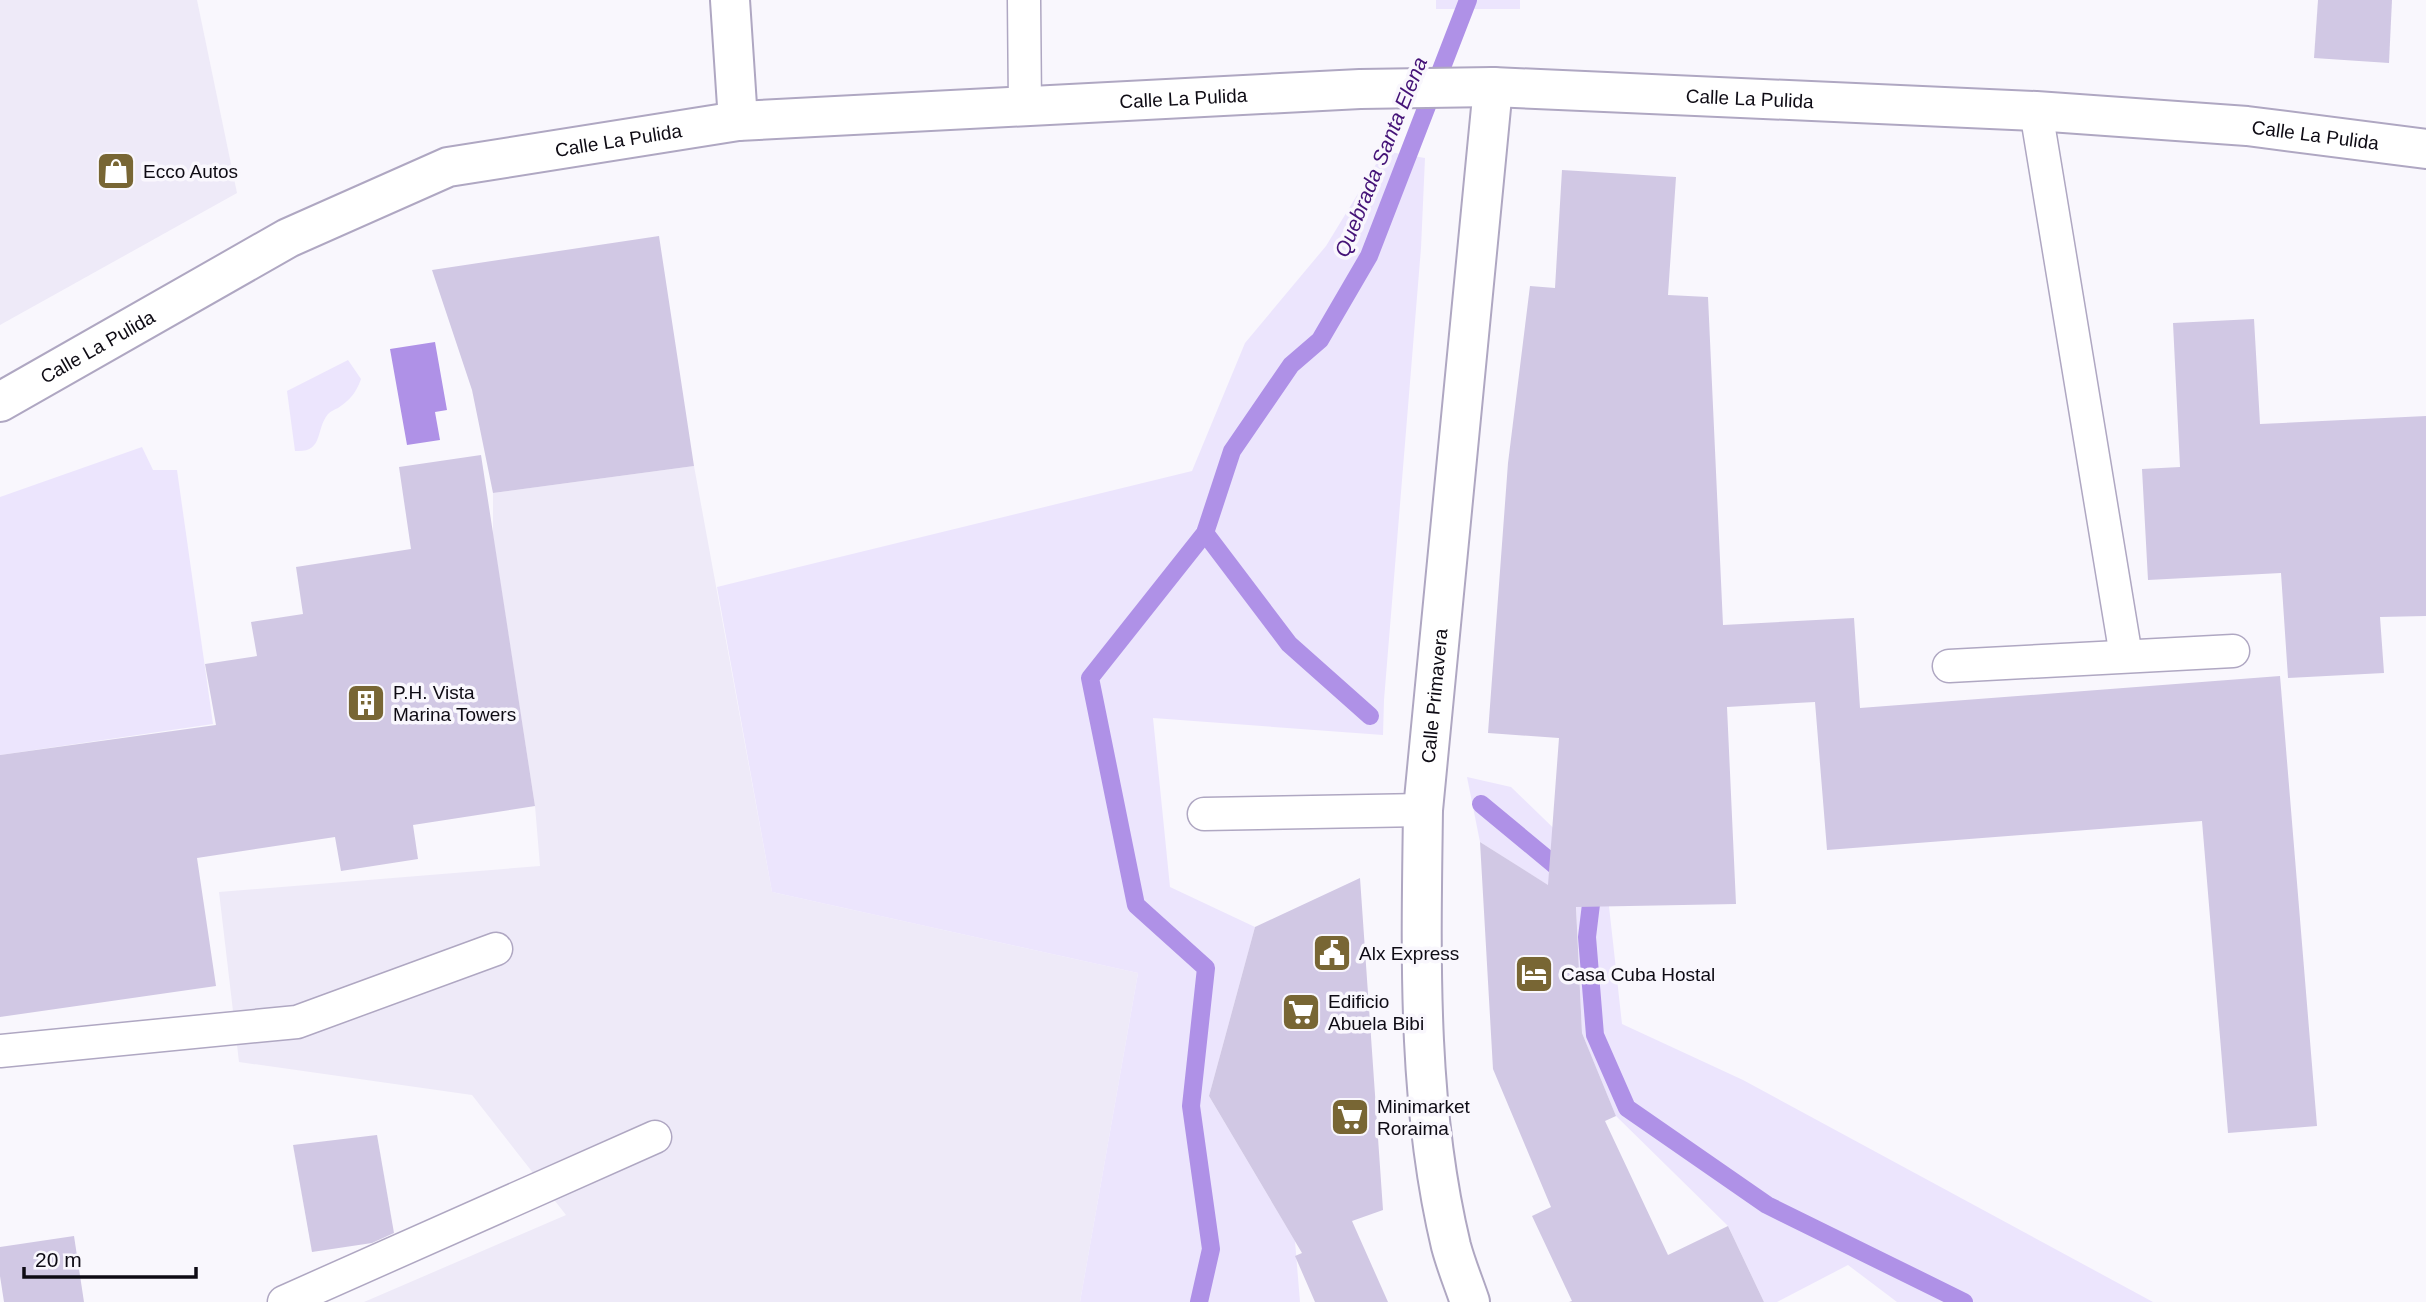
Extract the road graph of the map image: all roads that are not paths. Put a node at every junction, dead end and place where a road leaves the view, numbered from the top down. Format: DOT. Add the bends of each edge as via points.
graph roads {
  1 [pos="730,0"];
  2 [pos="1024,0"];
  3 [pos="1493,87"];
  4 [pos="1025,107"];
  5 [pos="2036,111"];
  6 [pos="738,121"];
  7 [pos="2426,149"];
  8 [pos="0,402"];
  9 [pos="2233,651"];
  10 [pos="2126,656"];
  11 [pos="1949,666"];
  12 [pos="1423,810"];
  13 [pos="1204,814"];
  14 [pos="496,949"];
  15 [pos="0,1051"];
  16 [pos="655,1137"];
  17 [pos="284,1302"];
  18 [pos="1470,1302"];
  1 -- 6 [label="main road"];
  2 -- 4 [label="lane"];
  3 -- 4 [label="main road, Calle La Pulida" via="1360,89"];
  3 -- 5 [label="main road, Calle La Pulida"];
  3 -- 12 [label="main road, Calle Primavera"];
  4 -- 6 [label="main road, Calle La Pulida"];
  5 -- 7 [label="main road, Calle La Pulida" via="2247,126"];
  5 -- 10 [label="lane"];
  6 -- 8 [label="main road, Calle La Pulida" via="448,167 288,238"];
  9 -- 10 [label="lane"];
  10 -- 11 [label="lane"];
  12 -- 13 [label="lane"];
  12 -- 18 [label="main road, Calle Primavera" via="1425,1058 1436,1174 1452,1250"];
  14 -- 15 [label="lane" via="297,1022"];
  16 -- 17 [label="lane"];
}
